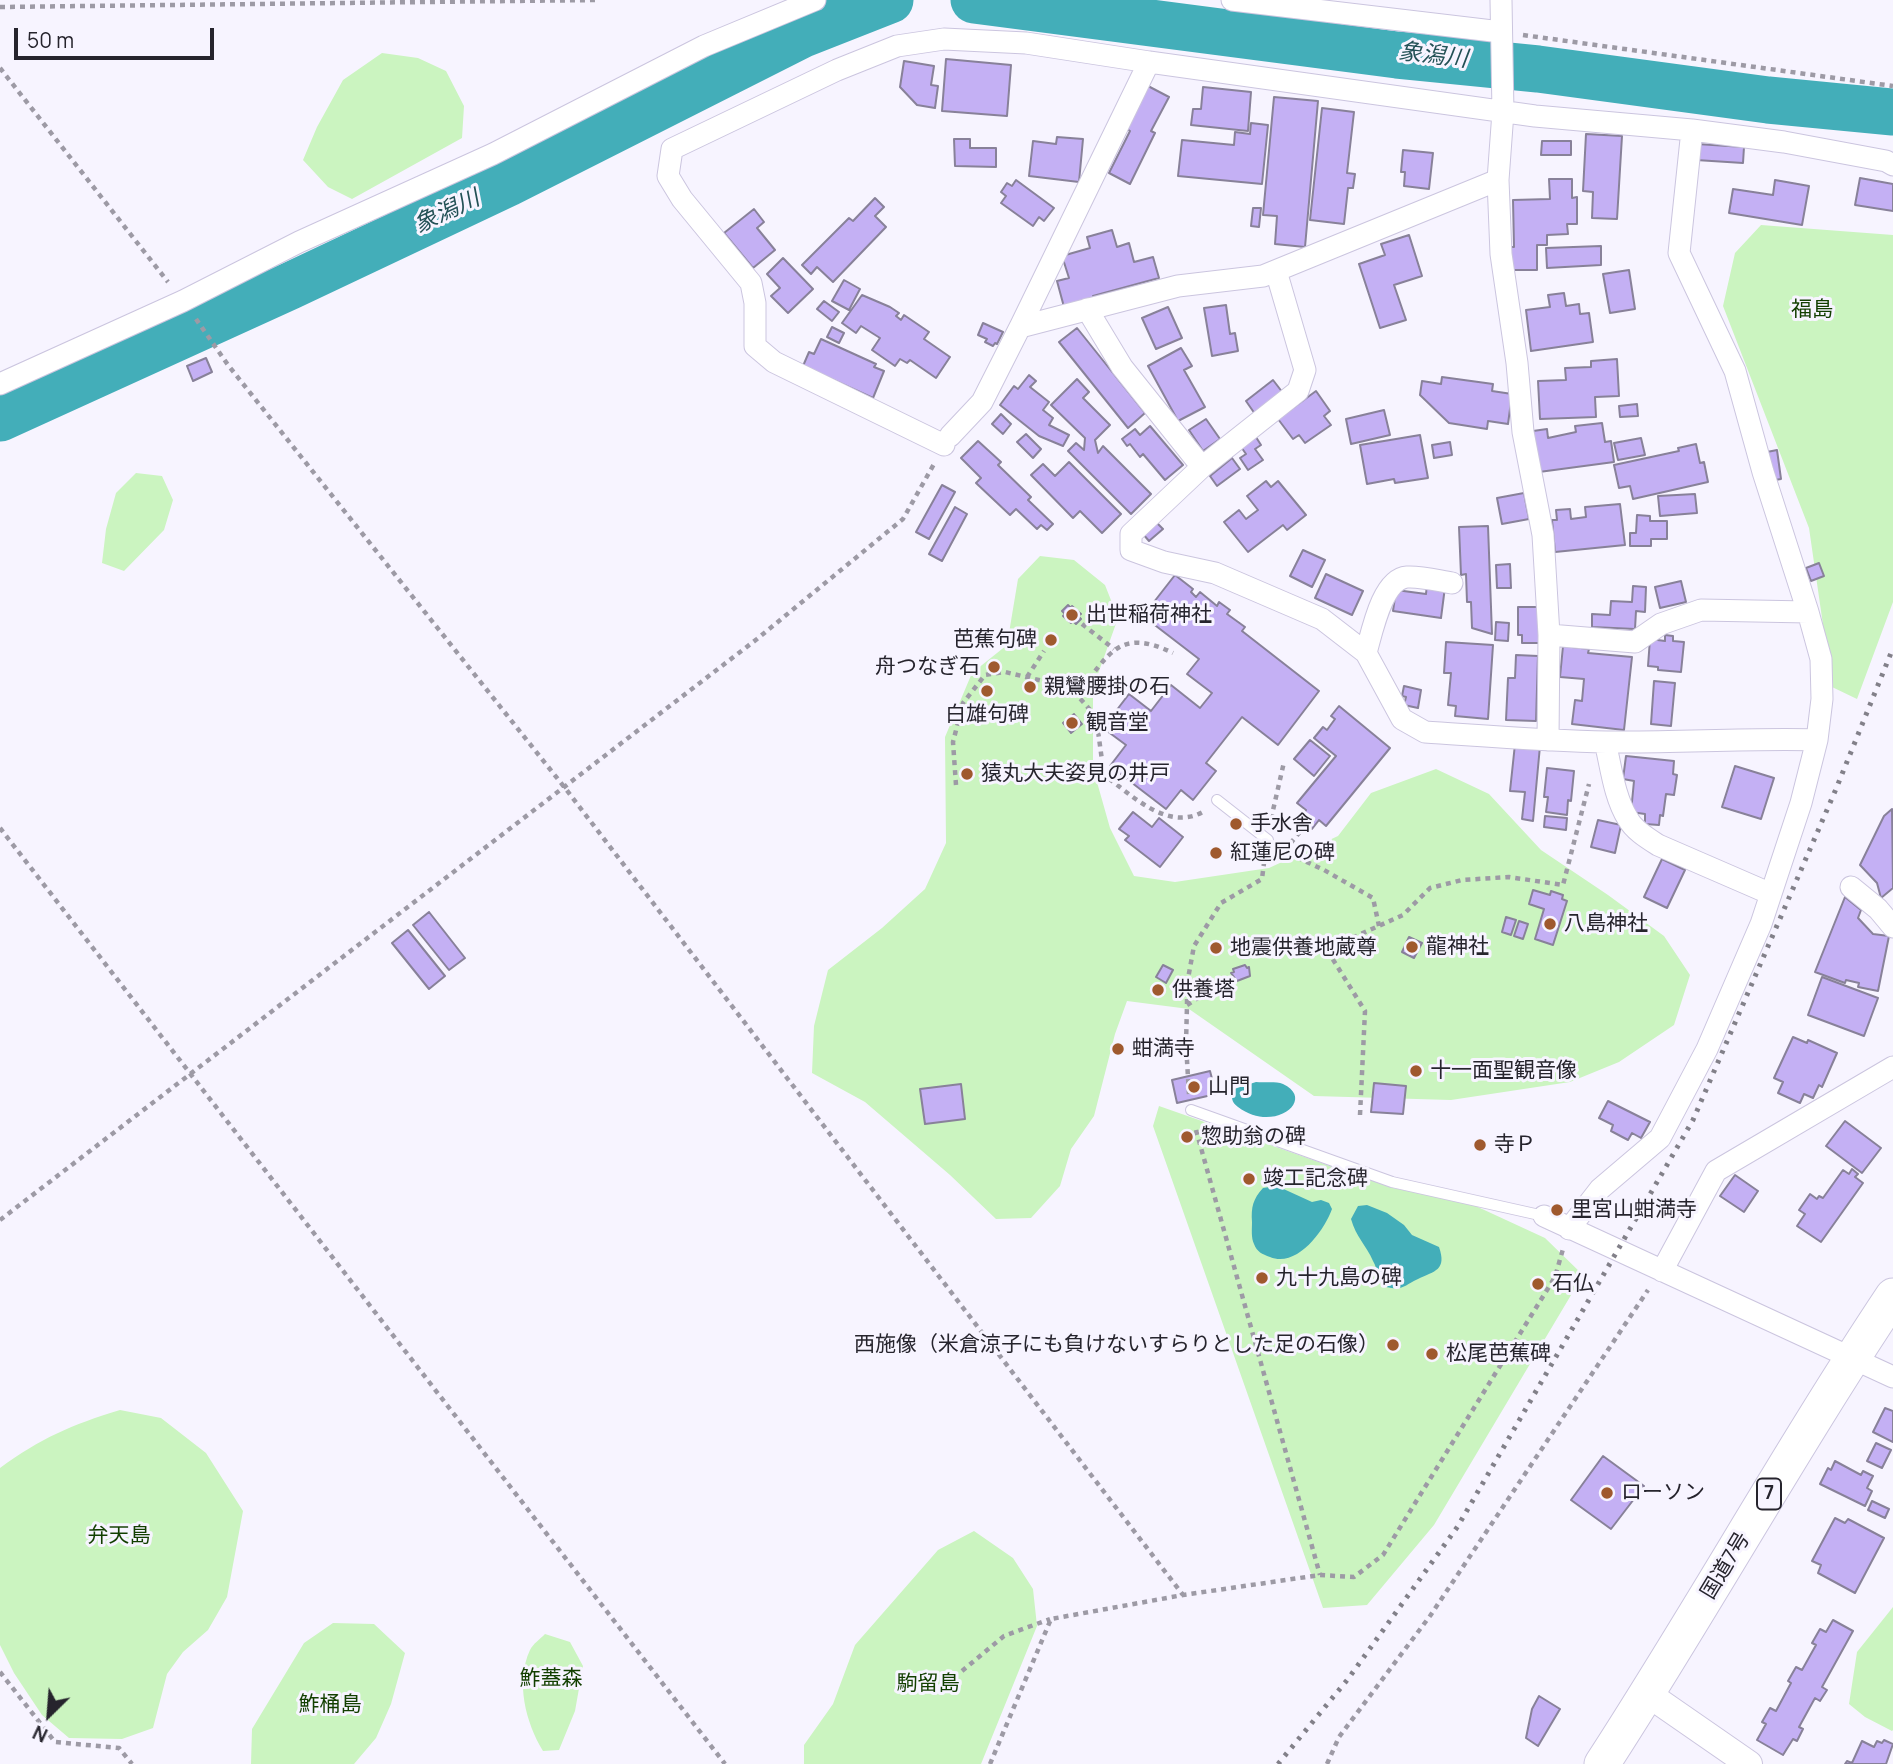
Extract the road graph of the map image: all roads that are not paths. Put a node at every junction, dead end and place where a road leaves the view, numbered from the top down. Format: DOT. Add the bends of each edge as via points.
graph roads {
  1 [pos="815,0"];
  2 [pos="1232,0"];
  3 [pos="1501,0"];
  4 [pos="1501,32"];
  5 [pos="1149,62"];
  6 [pos="1503,111"];
  7 [pos="1692,130"];
  8 [pos="1893,165"];
  9 [pos="1499,180"];
  10 [pos="1276,271"];
  11 [pos="1087,309"];
  12 [pos="1020,327"];
  13 [pos="0,384"];
  14 [pos="1202,467"];
  15 [pos="1452,583"];
  16 [pos="1808,612"];
  17 [pos="1549,635"];
  18 [pos="1366,653"];
  19 [pos="1548,740"];
  20 [pos="1816,740"];
  21 [pos="1599,742"];
  22 [pos="1217,800"];
  23 [pos="1268,840"];
  24 [pos="1851,887"];
  25 [pos="1771,894"];
  26 [pos="1893,927"];
  27 [pos="1893,1068"];
  28 [pos="1191,1110"];
  29 [pos="1545,1216"];
  30 [pos="1569,1229"];
  31 [pos="1661,1271"];
  32 [pos="1893,1296"];
  33 [pos="1852,1358"];
  34 [pos="1893,1377"];
  35 [pos="1648,1694"];
  36 [pos="1602,1764"];
  37 [pos="1749,1764"];
  1 -- 13 [label="street" via="704,46 493,154"];
  2 -- 4 [label="street"];
  3 -- 4 [label="street"];
  4 -- 6 [label="street"];
  5 -- 6 [label="street"];
  5 -- 12 [label="street"];
  5 -- 12 [label="street" via="1026,43 944,39 897,46 672,149 668,176 751,283 755,346 774,362 947,441 982,402"];
  6 -- 7 [label="street"];
  6 -- 9 [label="street"];
  7 -- 8 [label="street" via="1784,142"];
  7 -- 16 [label="street" via="1679,253 1735,370"];
  9 -- 10 [label="street"];
  9 -- 17 [label="street" via="1502,254 1523,432 1543,535"];
  10 -- 11 [label="street" via="1178,286"];
  10 -- 14 [label="street" via="1305,370 1298,391"];
  11 -- 12 [label="street"];
  11 -- 14 [label="street" via="1122,367"];
  14 -- 18 [label="street" via="1131,534 1131,550 1215,573 1322,619"];
  15 -- 18 [label="street" via="1406,577 1396,582 1383,596"];
  16 -- 17 [label="street" via="1701,610 1661,624 1635,642"];
  16 -- 20 [label="street" via="1821,659"];
  17 -- 19 [label="street"];
  18 -- 19 [label="street" via="1402,719 1425,732"];
  19 -- 21 [label="street"];
  20 -- 21 [label="street"];
  20 -- 25 [label="street"];
  21 -- 25 [label="street" via="1628,819 1641,833 1658,845"];
  22 -- 23 [label="lane"];
  24 -- 26 [label="street"];
  25 -- 30 [label="street" via="1707,1049 1660,1138 1601,1189"];
  27 -- 31 [label="street" via="1716,1171"];
  28 -- 29 [label="lane" via="1392,1182"];
  29 -- 30 [label="street"];
  30 -- 31 [label="street"];
  31 -- 33 [label="street"];
  32 -- 33 [label="highway, 国道7号 / 7"];
  33 -- 34 [label="street"];
  33 -- 35 [label="highway, 国道7号 / 7"];
  35 -- 36 [label="highway, 国道7号 / 7"];
  35 -- 37 [label="street"];
}
